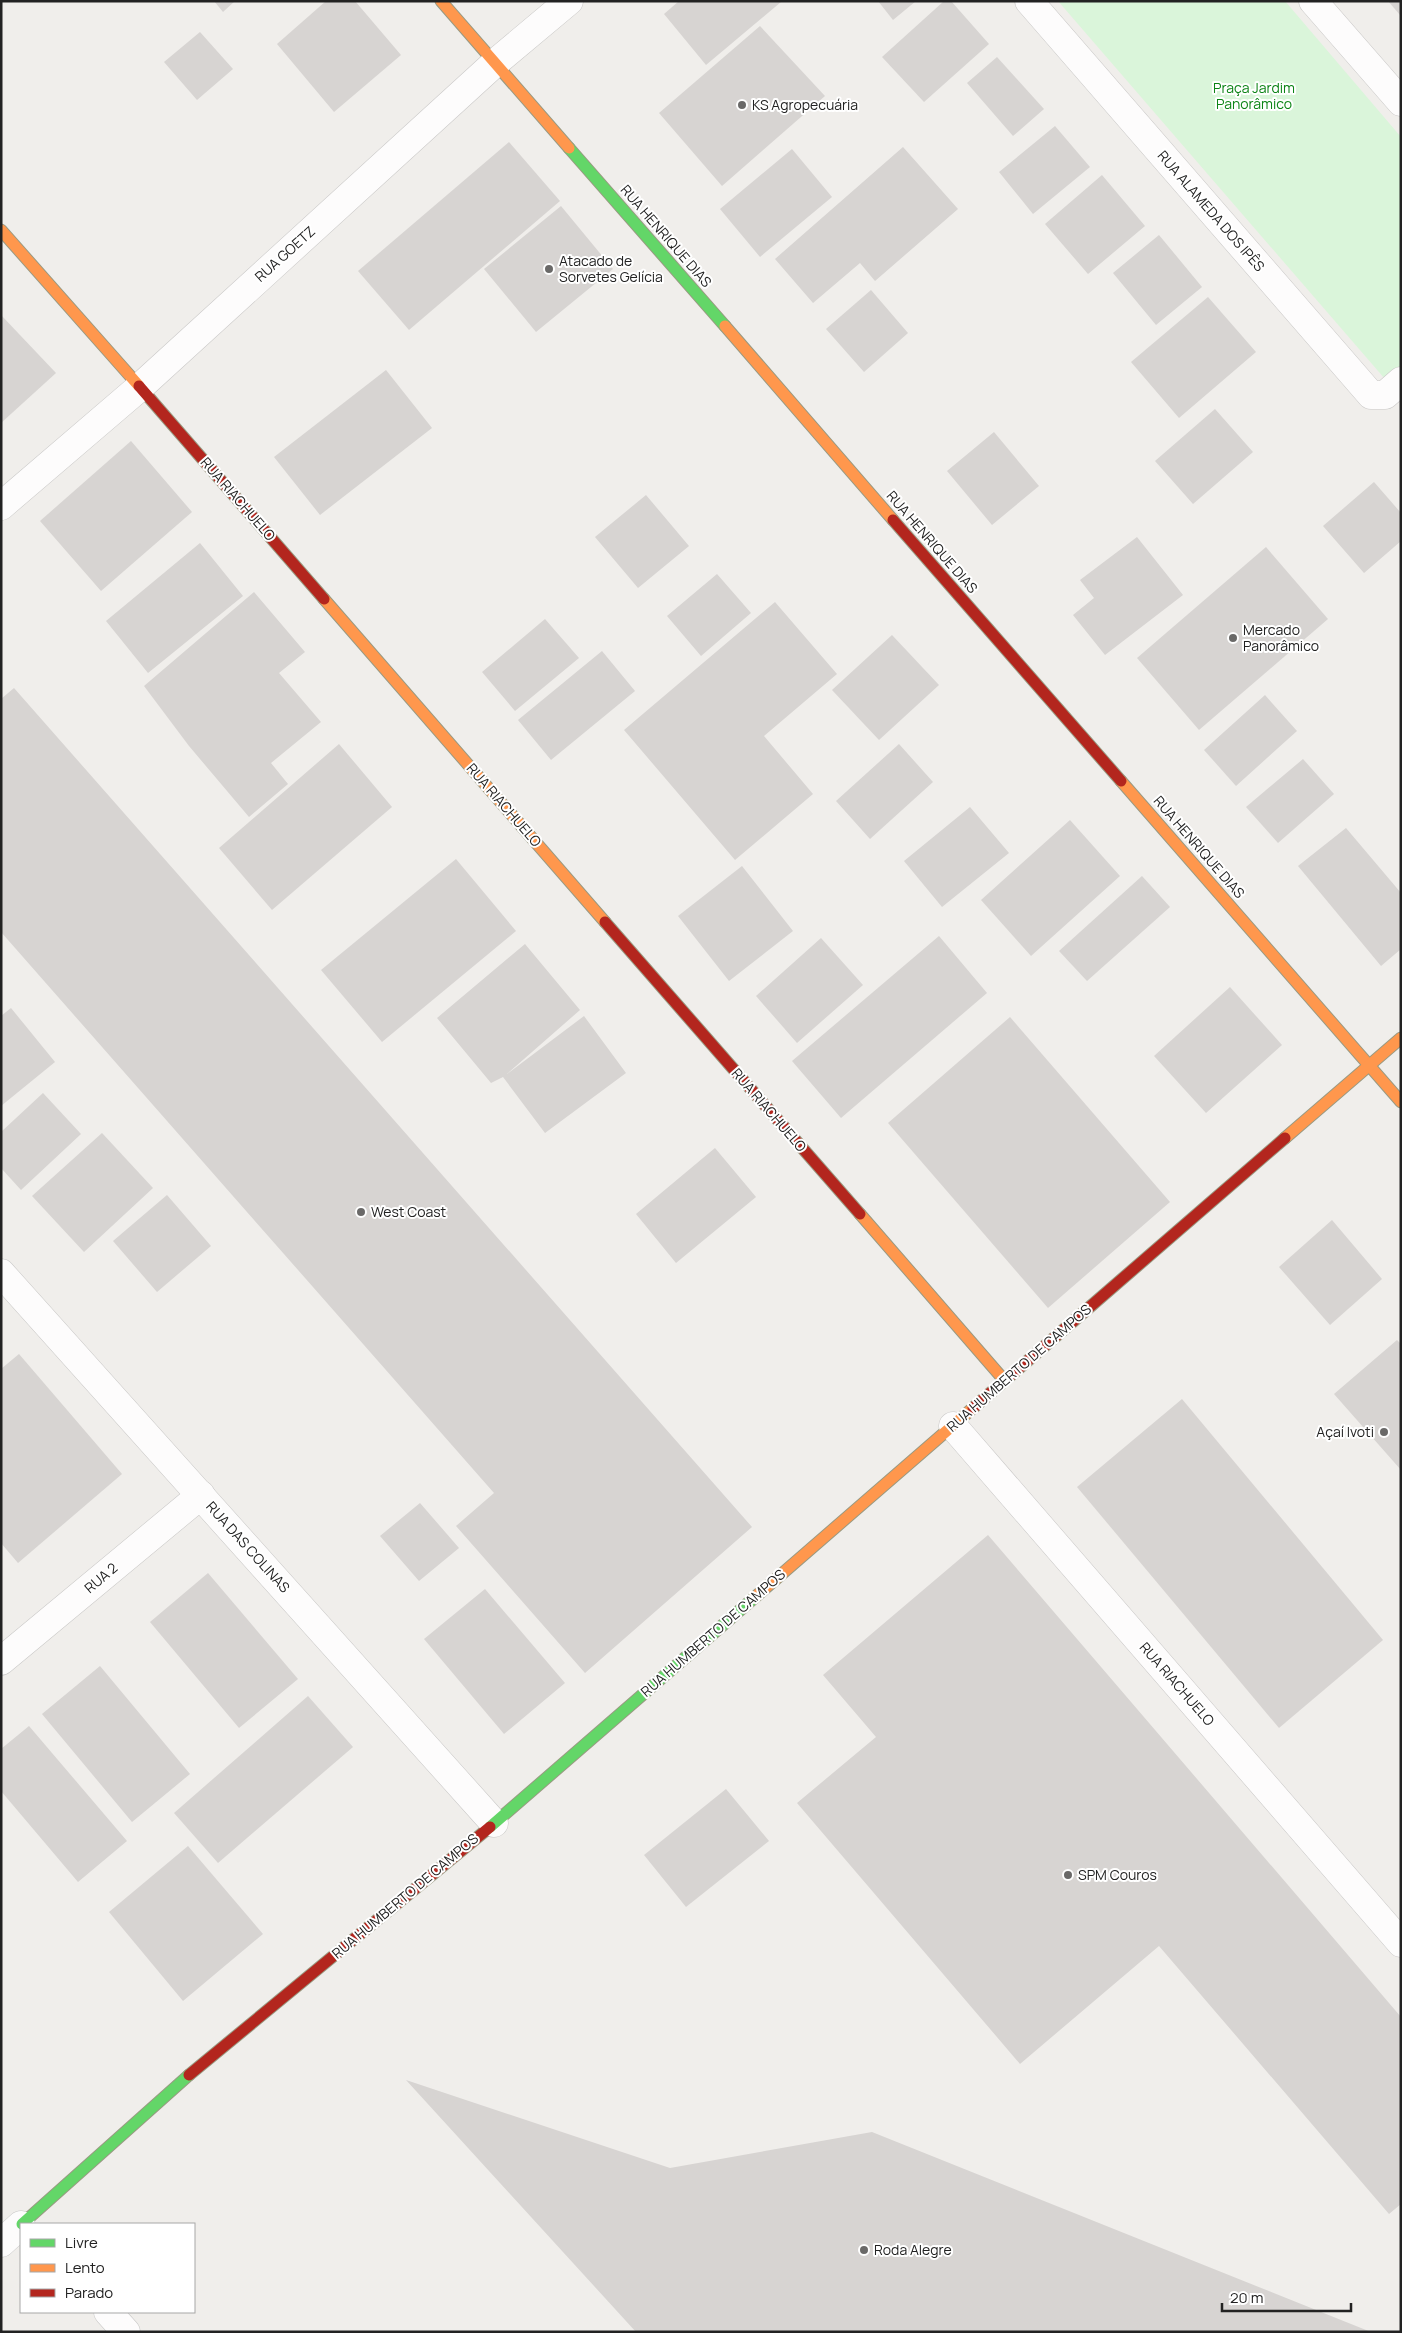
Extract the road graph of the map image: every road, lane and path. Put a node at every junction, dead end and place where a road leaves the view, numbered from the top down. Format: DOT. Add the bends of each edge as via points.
graph roads {
  1 [pos="441,1"];
  2 [pos="569,1"];
  3 [pos="1029,1"];
  4 [pos="1314,1"];
  5 [pos="495,63"];
  6 [pos="1401,102"];
  7 [pos="1,230"];
  8 [pos="1401,382"];
  9 [pos="140,387"];
  10 [pos="1,506"];
  11 [pos="1401,1038"];
  12 [pos="1369,1065"];
  13 [pos="1401,1102"];
  14 [pos="1,1273"];
  15 [pos="1004,1380"];
  16 [pos="953,1426"];
  17 [pos="201,1495"];
  18 [pos="1,1661"];
  19 [pos="494,1824"];
  20 [pos="1401,1943"];
  21 [pos="26,2223"];
  22 [pos="20,2228"];
  23 [pos="1,2243"];
  24 [pos="109,2313"];
  25 [pos="126,2332"];
  1 -- 5 [label="street, RUA HENRIQUE DIAS"];
  2 -- 5 [label="street, RUA GOETZ"];
  3 -- 8 [label="street, RUA ALAMEDA DOS IPÊS" via="1371,395 1385,395"];
  4 -- 6 [label="street"];
  5 -- 9 [label="street, RUA GOETZ"];
  5 -- 12 [label="street, RUA HENRIQUE DIAS"];
  7 -- 9 [label="street, RUA RIACHUELO"];
  9 -- 10 [label="street, RUA GOETZ"];
  9 -- 15 [label="street, RUA RIACHUELO"];
  11 -- 12 [label="street, RUA HUMBERTO DE CAMPOS"];
  12 -- 13 [label="street, RUA HENRIQUE DIAS"];
  12 -- 15 [label="street, RUA HUMBERTO DE CAMPOS"];
  14 -- 17 [label="street, RUA DAS COLINAS"];
  15 -- 16 [label="street, RUA HUMBERTO DE CAMPOS"];
  16 -- 19 [label="street, RUA HUMBERTO DE CAMPOS"];
  16 -- 20 [label="street, RUA RIACHUELO"];
  17 -- 18 [label="street, RUA 2"];
  17 -- 19 [label="street, RUA DAS COLINAS"];
  19 -- 21 [label="street, RUA HUMBERTO DE CAMPOS" via="196,2069"];
  22 -- 23 [label="street, RUA HUMBERTO DE CAMPOS"];
  24 -- 25 [label="street"];
}
